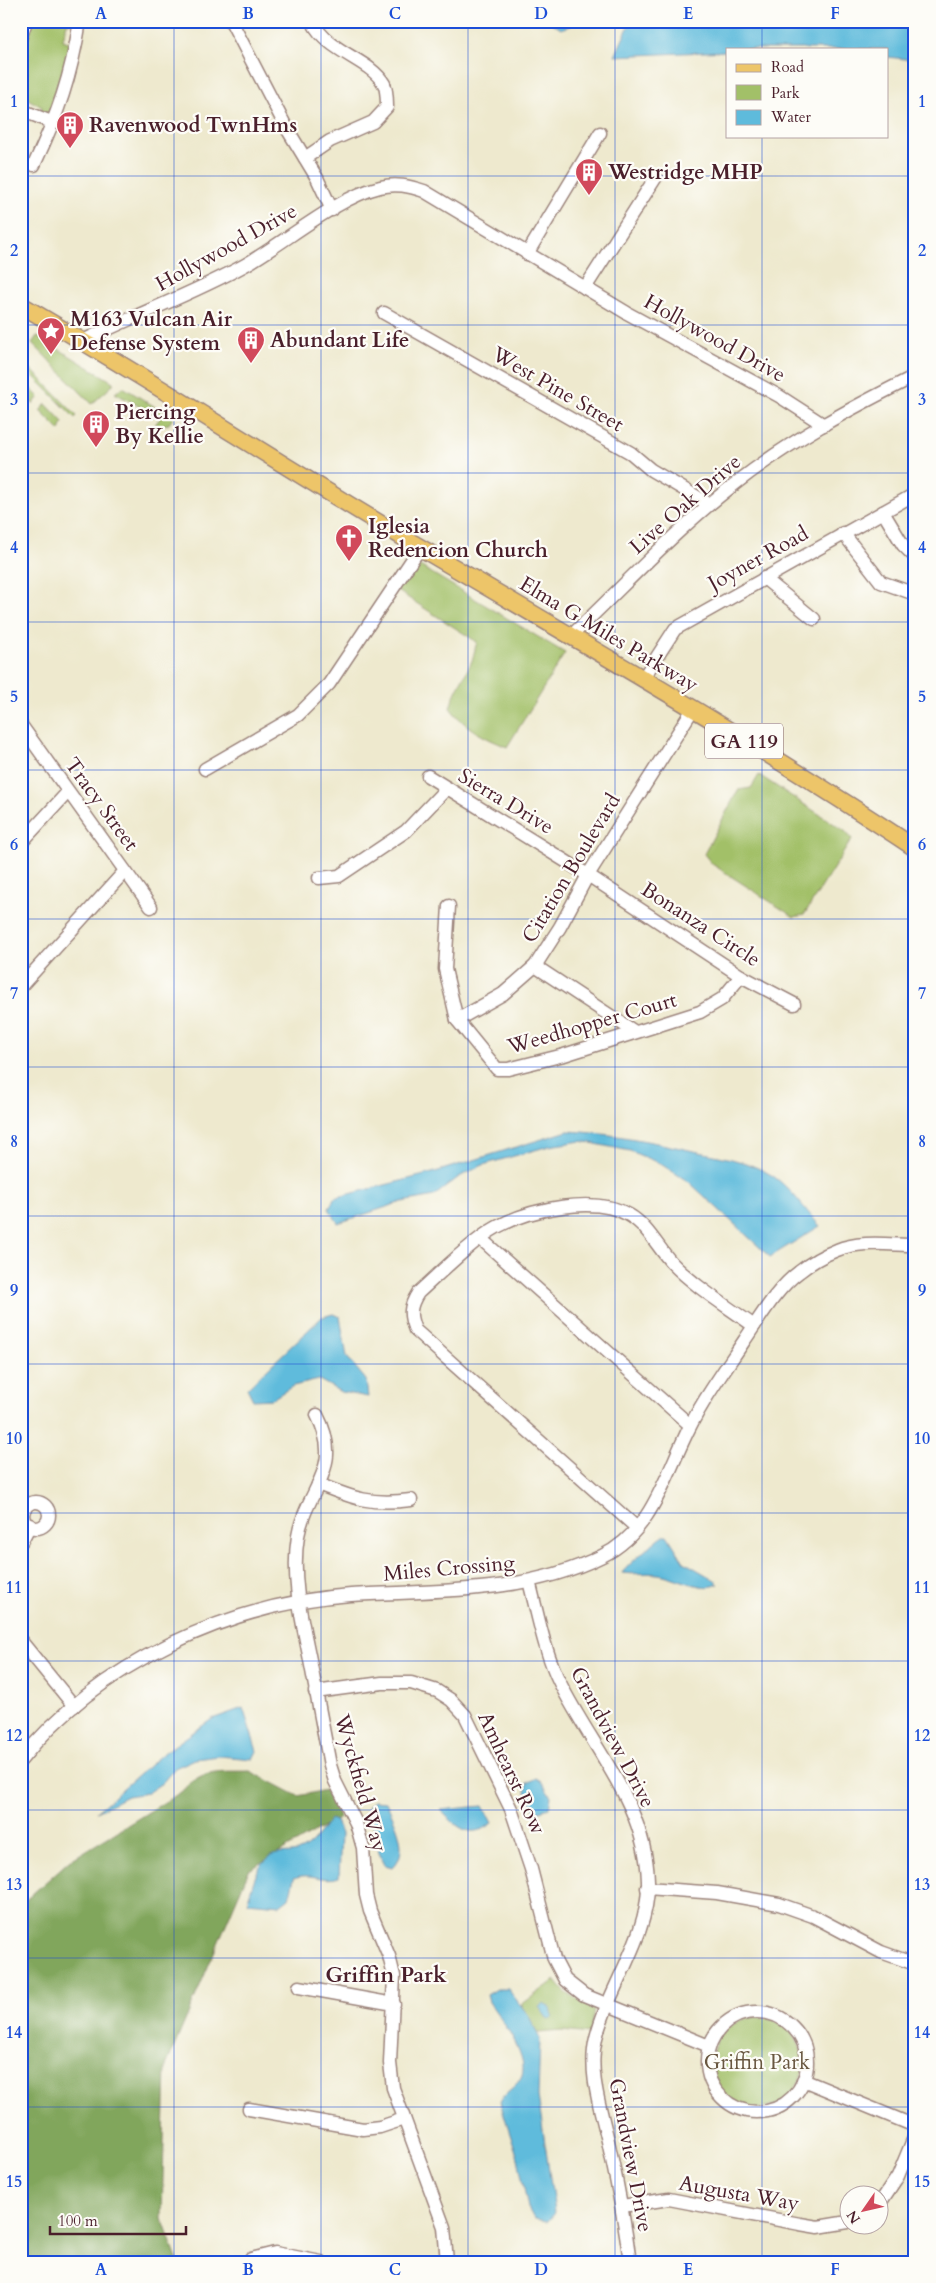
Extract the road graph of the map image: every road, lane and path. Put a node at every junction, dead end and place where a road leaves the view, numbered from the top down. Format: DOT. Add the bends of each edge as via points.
graph roads {
  1 [pos="26,21"];
  2 [pos="80,21"];
  3 [pos="231,21"];
  4 [pos="312,21"];
  5 [pos="21,36"];
  6 [pos="21,110"];
  7 [pos="54,123"];
  8 [pos="600,133"];
  9 [pos="305,158"];
  10 [pos="34,165"];
  11 [pos="656,177"];
  12 [pos="332,210"];
  13 [pos="527,254"];
  14 [pos="586,288"];
  15 [pos="21,305"];
  16 [pos="384,312"];
  17 [pos="83,341"];
  18 [pos="915,376"];
  19 [pos="824,425"];
  20 [pos="915,494"];
  21 [pos="709,504"];
  22 [pos="883,512"];
  23 [pos="843,533"];
  24 [pos="420,548"];
  25 [pos="915,557"];
  26 [pos="764,578"];
  27 [pos="915,594"];
  28 [pos="814,620"];
  29 [pos="572,635"];
  30 [pos="642,680"];
  31 [pos="693,709"];
  32 [pos="21,725"];
  33 [pos="205,769"];
  34 [pos="428,776"];
  35 [pos="447,788"];
  36 [pos="68,793"];
  37 [pos="21,843"];
  38 [pos="915,848"];
  39 [pos="126,871"];
  40 [pos="588,875"];
  41 [pos="319,878"];
  42 [pos="449,906"];
  43 [pos="150,907"];
  44 [pos="535,966"];
  45 [pos="741,976"];
  46 [pos="21,986"];
  47 [pos="794,1004"];
  48 [pos="458,1020"];
  49 [pos="635,1032"];
  50 [pos="481,1239"];
  51 [pos="915,1245"];
  52 [pos="754,1326"];
  53 [pos="317,1415"];
  54 [pos="690,1425"];
  55 [pos="318,1484"];
  56 [pos="411,1500"];
  57 [pos="30,1526"];
  58 [pos="637,1528"];
  59 [pos="21,1542"];
  60 [pos="529,1581"];
  61 [pos="298,1602"];
  62 [pos="21,1641"];
  63 [pos="315,1692"];
  64 [pos="74,1706"];
  65 [pos="21,1760"];
  66 [pos="648,1888"];
  67 [pos="915,1964"];
  68 [pos="299,1987"];
  69 [pos="394,2004"];
  70 [pos="608,2005"];
  71 [pos="709,2046"];
  72 [pos="803,2080"];
  73 [pos="249,2109"];
  74 [pos="404,2119"];
  75 [pos="915,2126"];
  76 [pos="915,2135"];
  77 [pos="888,2191"];
  78 [pos="622,2206"];
  79 [pos="838,2224"];
  80 [pos="251,2259"];
  81 [pos="321,2262"];
  82 [pos="448,2262"];
  83 [pos="630,2262"];
  1 -- 5 [label="street"];
  2 -- 7 [label="street" via="66,89"];
  3 -- 9 [label="street"];
  4 -- 9 [label="street" via="317,32 339,51 372,71 385,85 387,107 373,122 330,141"];
  6 -- 7 [label="street"];
  7 -- 10 [label="street"];
  8 -- 13 [label="street"];
  9 -- 12 [label="street"];
  11 -- 14 [label="street"];
  12 -- 13 [label="street, Hollywood Drive" via="379,187 401,184 424,191"];
  12 -- 17 [label="street, Hollywood Drive" via="244,265 183,297"];
  13 -- 14 [label="street, Hollywood Drive"];
  14 -- 19 [label="street, Hollywood Drive" via="779,396"];
  15 -- 17 [label="main road, Elma G Miles Parkway / GA 119"];
  16 -- 21 [label="street, West Pine Street" via="631,453 651,470"];
  17 -- 24 [label="main road, Elma G Miles Parkway / GA 119"];
  18 -- 19 [label="street, Live Oak Drive"];
  19 -- 21 [label="street, Live Oak Drive" via="749,473"];
  20 -- 22 [label="street, Joyner Road"];
  21 -- 29 [label="street, Live Oak Drive"];
  22 -- 23 [label="street, Joyner Road"];
  22 -- 25 [label="street" via="903,545"];
  23 -- 26 [label="street, Joyner Road"];
  23 -- 27 [label="street" via="881,582"];
  24 -- 29 [label="main road, Elma G Miles Parkway / GA 119"];
  24 -- 33 [label="street" via="329,684 298,714"];
  26 -- 28 [label="street"];
  26 -- 30 [label="street, Joyner Road" via="675,629"];
  29 -- 30 [label="main road, Elma G Miles Parkway / GA 119"];
  30 -- 31 [label="main road, Elma G Miles Parkway / GA 119"];
  31 -- 38 [label="main road, Elma G Miles Parkway / GA 119"];
  31 -- 40 [label="street, Citation Boulevard"];
  32 -- 36 [label="street, Tracy Street"];
  34 -- 35 [label="street, Sierra Drive"];
  35 -- 40 [label="street, Sierra Drive"];
  35 -- 41 [label="street" via="406,831 339,876"];
  36 -- 37 [label="street"];
  36 -- 39 [label="street, Tracy Street"];
  39 -- 43 [label="street, Tracy Street"];
  39 -- 46 [label="street"];
  40 -- 44 [label="street, Citation Boulevard"];
  40 -- 45 [label="street, Bonanza Circle"];
  42 -- 48 [label="street, Weedhopper Court" via="445,969"];
  44 -- 48 [label="street, Citation Boulevard" via="509,990"];
  44 -- 49 [label="street"];
  45 -- 47 [label="street, Bonanza Circle"];
  45 -- 49 [label="street, Weedhopper Court" via="712,1007"];
  48 -- 49 [label="street, Weedhopper Court" via="497,1069 564,1055"];
  50 -- 52 [label="street" via="498,1226 541,1212 572,1206 611,1207 630,1215 644,1226 684,1274"];
  50 -- 54 [label="street"];
  50 -- 58 [label="street" via="418,1293 411,1304 410,1316 415,1330"];
  51 -- 52 [label="street, Miles Crossing" via="848,1247 813,1262 786,1284"];
  52 -- 54 [label="street, Miles Crossing"];
  53 -- 55 [label="street, Wyckfield Way" via="326,1431 328,1450 326,1469"];
  54 -- 58 [label="street, Miles Crossing" via="654,1508"];
  55 -- 56 [label="street" via="352,1498 374,1502"];
  55 -- 61 [label="street, Wyckfield Way" via="298,1535"];
  57 -- 59 [label="street"];
  58 -- 60 [label="street, Miles Crossing" via="602,1556"];
  60 -- 61 [label="street, Miles Crossing" via="453,1592 347,1596"];
  60 -- 66 [label="street, Grandview Drive" via="550,1661 559,1682 632,1807 644,1848"];
  61 -- 63 [label="street, Wyckfield Way"];
  61 -- 64 [label="street, Miles Crossing" via="238,1616 194,1632 143,1659 87,1694"];
  62 -- 64 [label="street"];
  63 -- 69 [label="street, Wyckfield Way" via="335,1781 356,1823 363,1848 366,1895 394,1976"];
  63 -- 70 [label="street, Amhearst Row" via="382,1683 411,1683 437,1690 451,1700 465,1715 511,1809 559,1971 578,1992"];
  64 -- 65 [label="street, Miles Crossing"];
  66 -- 67 [label="street" via="717,1893 779,1904 812,1916 881,1952"];
  66 -- 70 [label="street, Grandview Drive" via="631,1954"];
  68 -- 69 [label="street"];
  69 -- 74 [label="street, Wyckfield Way" via="390,2063 393,2088"];
  70 -- 71 [label="street, Amhearst Row"];
  70 -- 78 [label="street, Grandview Drive" via="596,2039 594,2061 596,2087"];
  71 -- 72 [label="street" via="706,2062 710,2080 723,2099 742,2109 765,2111 780,2106 794,2095"];
  71 -- 72 [label="street" via="721,2028 739,2016 761,2013 778,2017 793,2028 806,2050"];
  72 -- 75 [label="street"];
  73 -- 74 [label="street" via="363,2129"];
  74 -- 82 [label="street, Wyckfield Way" via="444,2227"];
  76 -- 77 [label="street"];
  78 -- 79 [label="street, Augusta Way" via="669,2199 818,2227"];
  78 -- 83 [label="street, Grandview Drive"];
  80 -- 81 [label="street" via="275,2253"];
}
